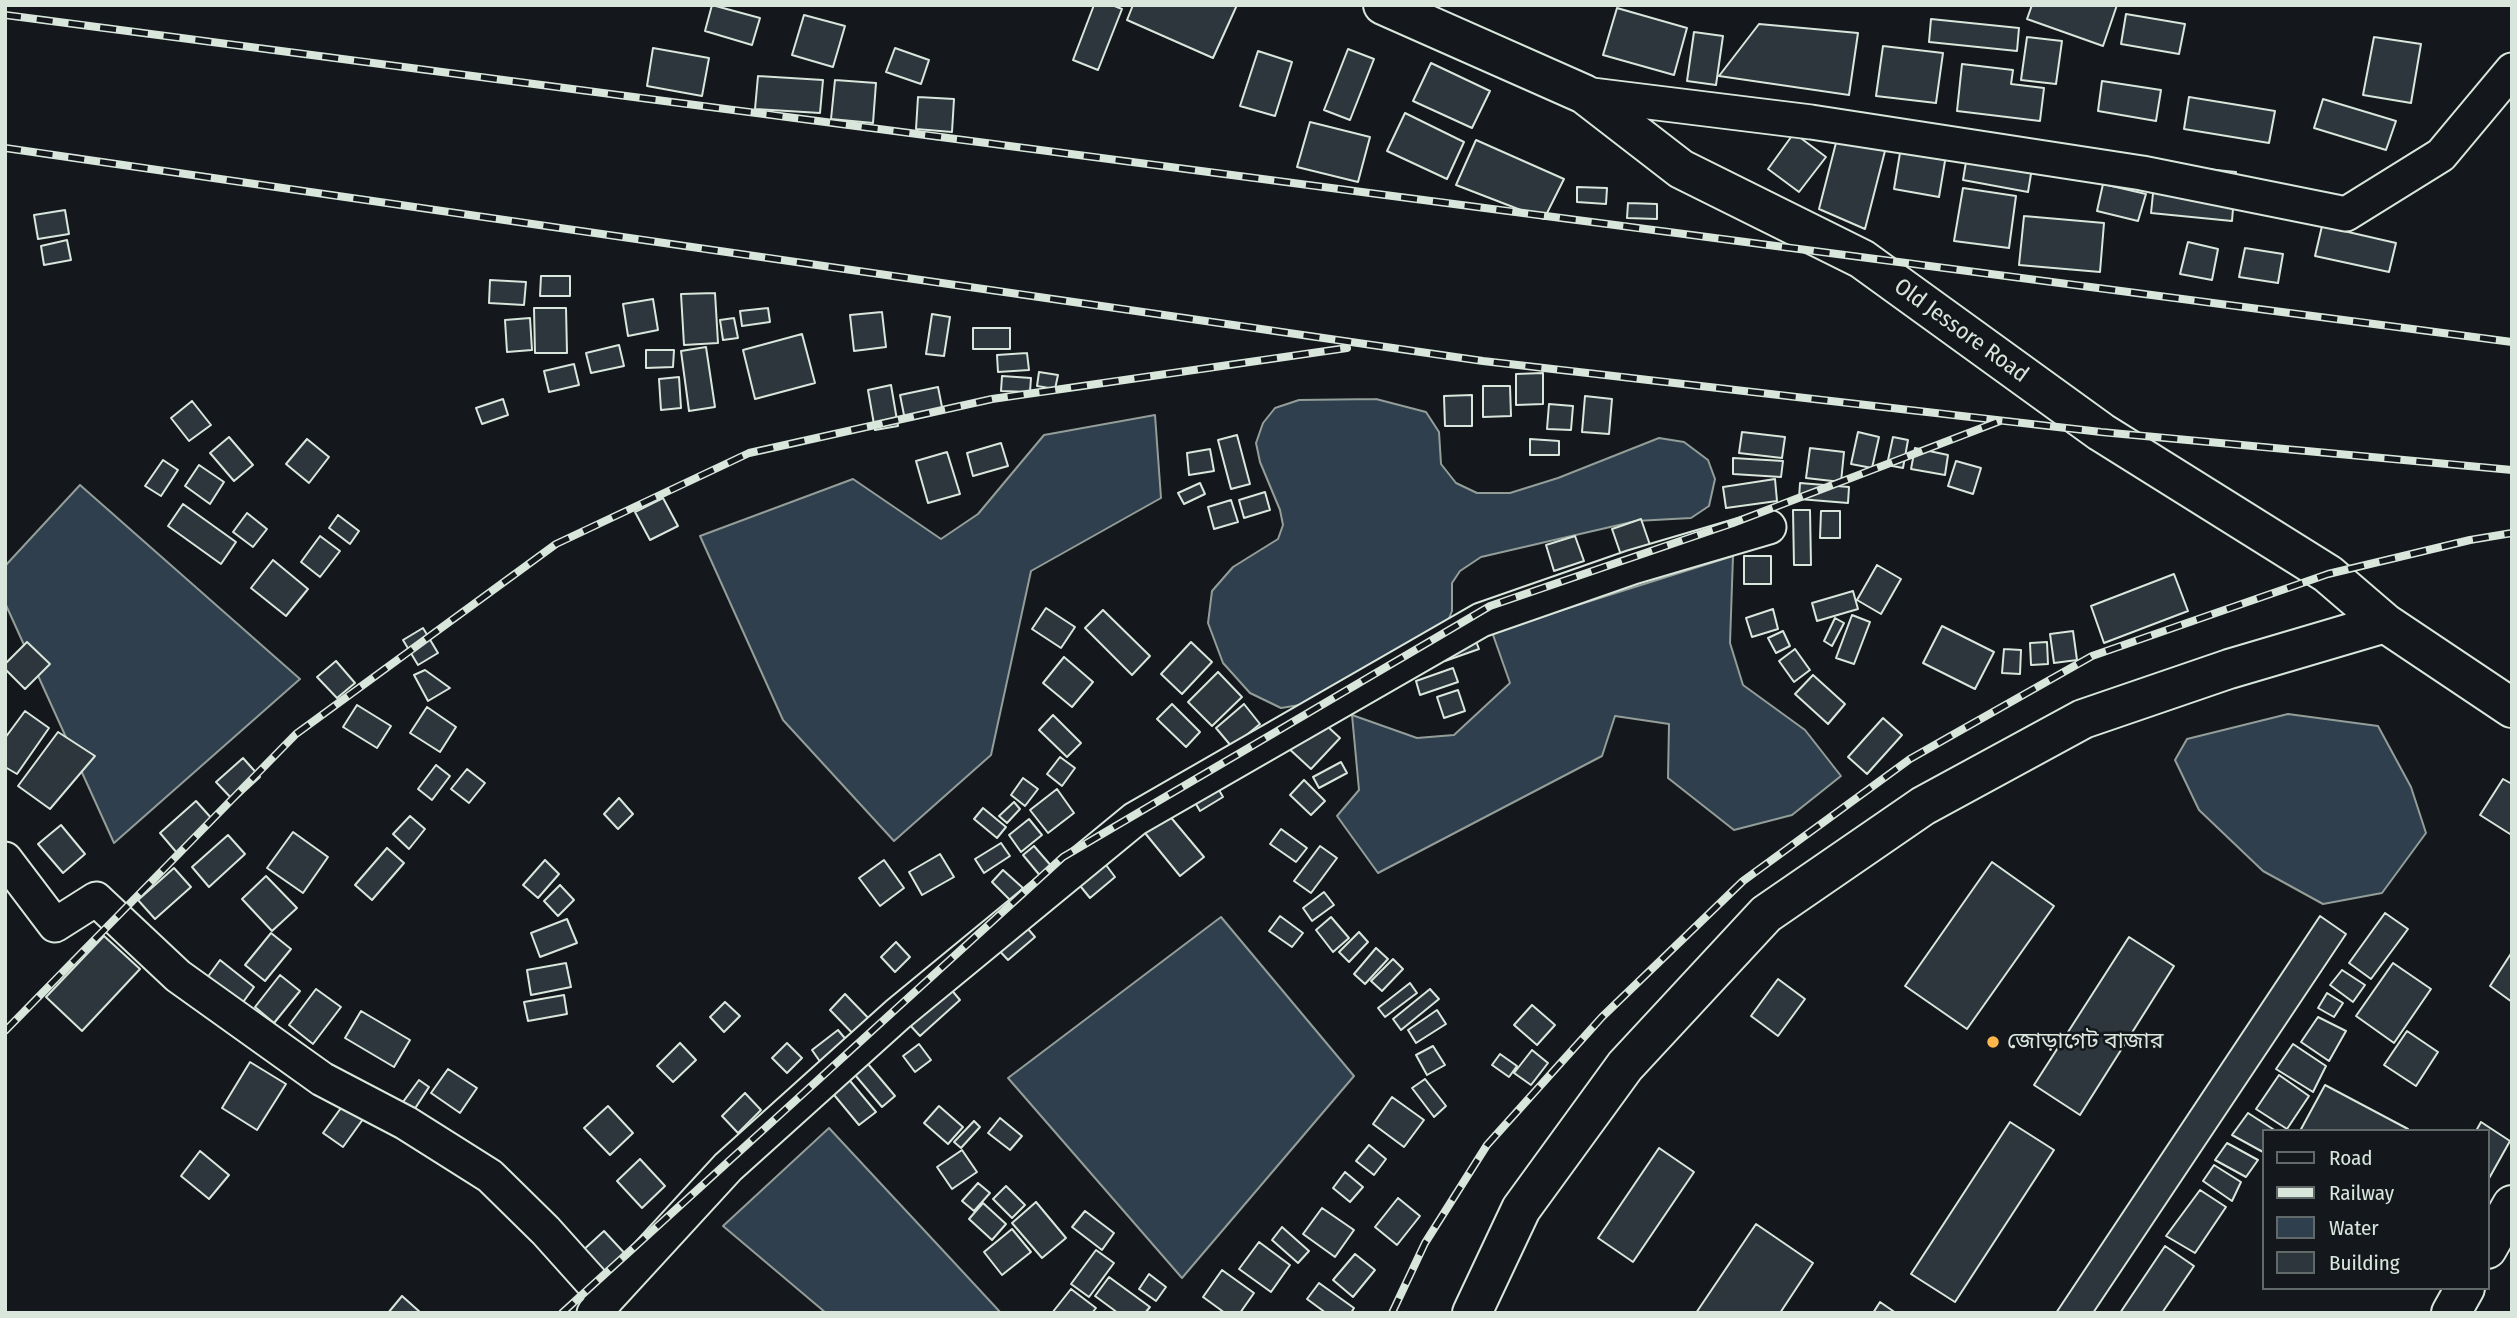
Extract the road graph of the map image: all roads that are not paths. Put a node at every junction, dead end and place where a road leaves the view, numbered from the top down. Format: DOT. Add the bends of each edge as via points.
graph roads {
  1 [pos="1383,5"];
  2 [pos="2512,70"];
  3 [pos="1584,94"];
  4 [pos="1769,527"];
  5 [pos="2385,623"];
  6 [pos="2512,708"];
  7 [pos="5,859"];
  8 [pos="2512,1205"];
  9 [pos="2489,1245"];
  10 [pos="2464,1290"];
  11 [pos="600,1306"];
  12 [pos="1472,1313"];
  13 [pos="2451,1313"];
  1 -- 3 [label="main road, Old Jessore Road"];
  2 -- 3 [label="street" via="2441,155 2346,214 2142,173 1811,122"];
  3 -- 5 [label="main road, Old Jessore Road" via="1681,169 1862,259 2101,432 2328,574"];
  4 -- 11 [label="street" via="1633,567 1481,620 1135,819 898,1014 728,1167"];
  5 -- 6 [label="main road, Old Jessore Road"];
  5 -- 12 [label="main road" via="2083,719 1923,806 1766,914 1617,1077 1521,1209"];
  7 -- 11 [label="street" via="55,925 96,899 178,976 323,1079 406,1123 490,1176 546,1231"];
  8 -- 9 [label="main road"];
  10 -- 13 [label="main road"];
}
